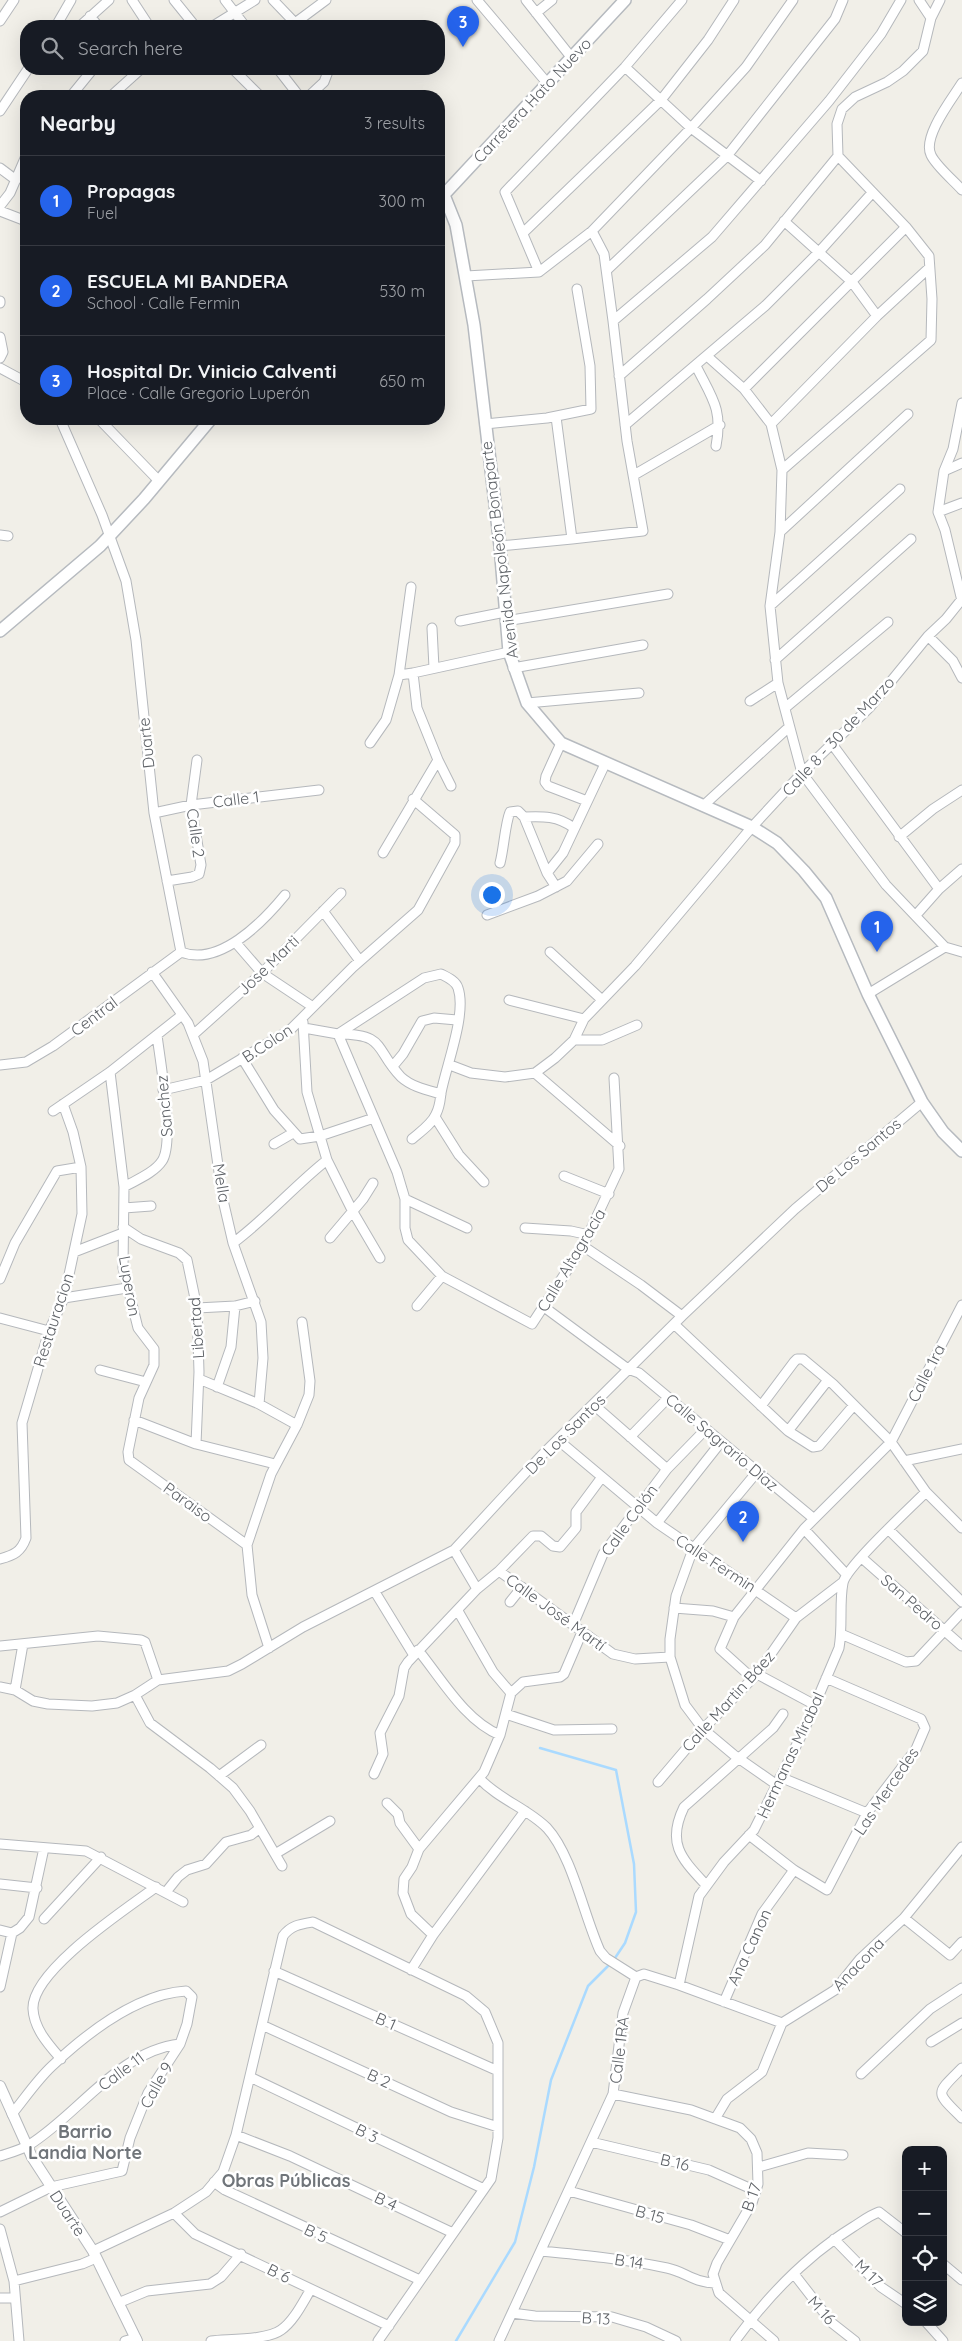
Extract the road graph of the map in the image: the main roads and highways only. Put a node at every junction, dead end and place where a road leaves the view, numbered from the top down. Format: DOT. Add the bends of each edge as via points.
graph roads {
  1 [pos="625,0"];
  2 [pos="445,194"];
  3 [pos="445,205"];
  4 [pos="206,425"];
  5 [pos="0,631"];
  6 [pos="962,1151"];
  1 -- 2 [label="main road, Carretera Hato Nuevo"];
  3 -- 6 [label="main road, Avenida Napoleón Bonaparte" via="456,225 474,325 509,652 527,703 561,743 752,827 777,843 826,898 868,994 922,1102 943,1132"];
  4 -- 5 [label="main road" via="110,536 85,561"];
}
